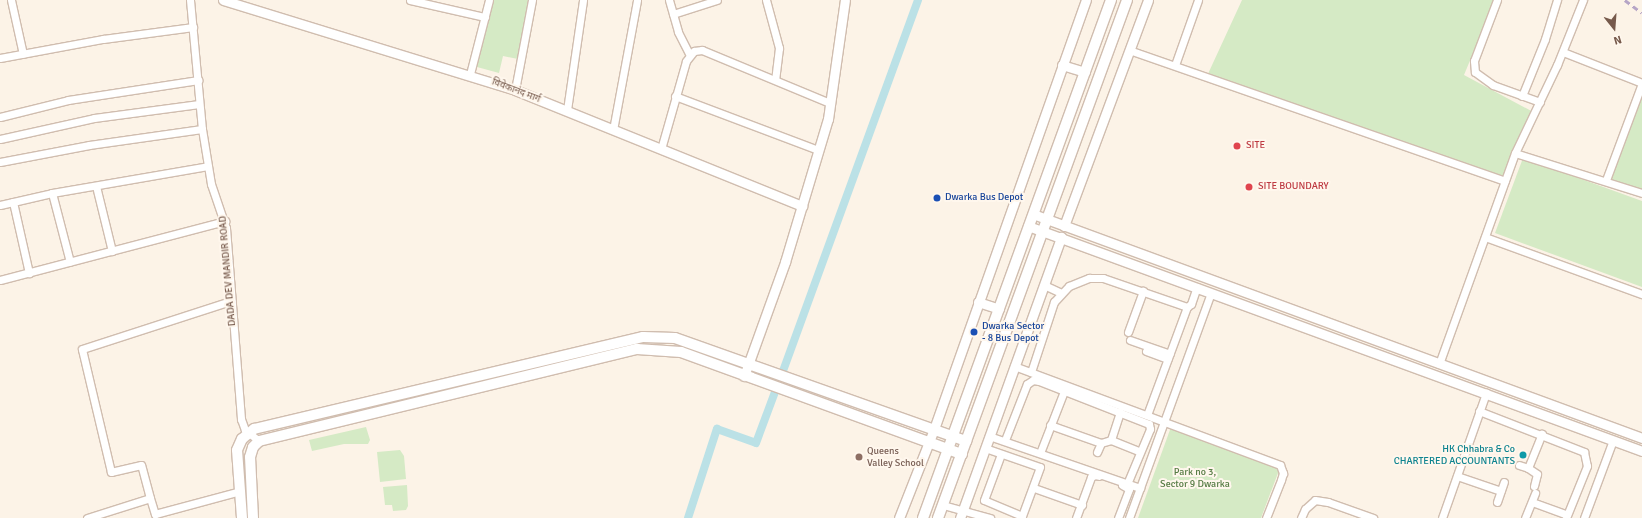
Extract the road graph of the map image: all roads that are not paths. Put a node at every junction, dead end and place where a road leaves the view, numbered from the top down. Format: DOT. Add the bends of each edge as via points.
graph roads {
  1 [pos="11,0"];
  2 [pos="190,0"];
  3 [pos="410,0"];
  4 [pos="489,0"];
  5 [pos="532,0"];
  6 [pos="583,0"];
  7 [pos="637,0"];
  8 [pos="669,0"];
  9 [pos="717,0"];
  10 [pos="766,0"];
  11 [pos="845,0"];
  12 [pos="1086,0"];
  13 [pos="1111,0"];
  14 [pos="1127,0"];
  15 [pos="1148,0"];
  16 [pos="1198,0"];
  17 [pos="1497,0"];
  18 [pos="1557,0"];
  19 [pos="1583,0"];
  20 [pos="228,1"];
  21 [pos="673,14"];
  22 [pos="485,17"];
  23 [pos="193,27"];
  24 [pos="1129,50"];
  25 [pos="1563,52"];
  26 [pos="23,54"];
  27 [pos="689,54"];
  28 [pos="0,58"];
  29 [pos="1174,64"];
  30 [pos="1062,65"];
  31 [pos="1085,72"];
  32 [pos="470,74"];
  33 [pos="775,79"];
  34 [pos="198,80"];
  35 [pos="1642,83"];
  36 [pos="515,90"];
  37 [pos="674,96"];
  38 [pos="1522,96"];
  39 [pos="1540,102"];
  40 [pos="199,104"];
  41 [pos="830,104"];
  42 [pos="567,110"];
  43 [pos="0,117"];
  44 [pos="202,129"];
  45 [pos="613,130"];
  46 [pos="0,140"];
  47 [pos="661,149"];
  48 [pos="818,150"];
  49 [pos="1515,153"];
  50 [pos="0,162"];
  51 [pos="208,166"];
  52 [pos="1606,180"];
  53 [pos="1505,181"];
  54 [pos="96,186"];
  55 [pos="52,193"];
  56 [pos="1642,193"];
  57 [pos="13,202"];
  58 [pos="0,205"];
  59 [pos="802,206"];
  60 [pos="1033,214"];
  61 [pos="1046,219"];
  62 [pos="225,221"];
  63 [pos="1028,226"];
  64 [pos="1064,226"];
  65 [pos="1042,230"];
  66 [pos="1061,237"];
  67 [pos="1484,237"];
  68 [pos="112,251"];
  69 [pos="70,262"];
  70 [pos="29,272"];
  71 [pos="0,280"];
  72 [pos="1044,285"];
  73 [pos="1197,288"];
  74 [pos="1143,291"];
  75 [pos="1061,293"];
  76 [pos="1211,293"];
  77 [pos="1642,294"];
  78 [pos="231,301"];
  79 [pos="978,302"];
  80 [pos="1187,307"];
  81 [pos="999,309"];
  82 [pos="1128,332"];
  83 [pos="1129,342"];
  84 [pos="1169,356"];
  85 [pos="1439,364"];
  86 [pos="749,365"];
  87 [pos="1014,366"];
  88 [pos="1031,372"];
  89 [pos="744,376"];
  90 [pos="1064,391"];
  91 [pos="1486,393"];
  92 [pos="1480,411"];
  93 [pos="1120,412"];
  94 [pos="1147,415"];
  95 [pos="1164,422"];
  96 [pos="1050,425"];
  97 [pos="934,429"];
  98 [pos="248,433"];
  99 [pos="1542,434"];
  100 [pos="954,436"];
  101 [pos="989,436"];
  102 [pos="1642,438"];
  103 [pos="966,440"];
  104 [pos="1005,440"];
  105 [pos="1111,440"];
  106 [pos="1613,440"];
  107 [pos="259,441"];
  108 [pos="929,442"];
  109 [pos="1101,443"];
  110 [pos="985,448"];
  111 [pos="948,449"];
  112 [pos="1642,451"];
  113 [pos="1097,452"];
  114 [pos="1140,452"];
  115 [pos="1040,453"];
  116 [pos="962,454"];
  117 [pos="1001,454"];
  118 [pos="1519,465"];
  119 [pos="1528,468"];
  120 [pos="1456,476"];
  121 [pos="1504,482"];
  122 [pos="1127,484"];
  123 [pos="1034,488"];
  124 [pos="1140,488"];
  125 [pos="240,491"];
  126 [pos="1501,491"];
  127 [pos="150,498"];
  128 [pos="1497,502"];
  129 [pos="1532,502"];
  130 [pos="943,505"];
  131 [pos="1082,505"];
  132 [pos="962,514"];
  133 [pos="156,516"];
  134 [pos="979,516"];
  135 [pos="1567,516"];
  136 [pos="1025,517"];
  137 [pos="88,518"];
  138 [pos="242,518"];
  139 [pos="254,518"];
  140 [pos="899,518"];
  141 [pos="923,518"];
  142 [pos="938,518"];
  143 [pos="990,518"];
  144 [pos="1076,518"];
  145 [pos="1118,518"];
  146 [pos="1129,518"];
  147 [pos="1266,518"];
  148 [pos="1301,518"];
  149 [pos="1373,518"];
  150 [pos="1442,518"];
  151 [pos="1525,518"];
  152 [pos="1584,518"];
  1 -- 26 [label="street"];
  2 -- 23 [label="street, DADA DEV MANDIR ROAD"];
  3 -- 22 [label="street"];
  4 -- 22 [label="street"];
  5 -- 36 [label="street"];
  6 -- 42 [label="street"];
  7 -- 45 [label="street"];
  8 -- 21 [label="street"];
  9 -- 21 [label="street"];
  10 -- 33 [label="street" via="779,48"];
  11 -- 41 [label="street"];
  12 -- 30 [label="street"];
  13 -- 31 [label="main road"];
  14 -- 61 [label="main road"];
  15 -- 24 [label="street"];
  16 -- 29 [label="street"];
  17 -- 38 [label="street" via="1474,61 1475,72 1494,85"];
  18 -- 38 [label="street" via="1546,39"];
  19 -- 25 [label="street"];
  20 -- 32 [label="street, विवेकानंद मार्ग" via="367,46"];
  21 -- 27 [label="street"];
  22 -- 32 [label="street"];
  23 -- 26 [label="street" via="103,39"];
  23 -- 34 [label="street, DADA DEV MANDIR ROAD"];
  24 -- 29 [label="street"];
  24 -- 64 [label="street"];
  25 -- 35 [label="street"];
  25 -- 39 [label="street"];
  26 -- 28 [label="street"];
  27 -- 33 [label="street" via="702,50"];
  27 -- 37 [label="street"];
  29 -- 53 [label="street"];
  30 -- 31 [label="street"];
  30 -- 79 [label="street"];
  31 -- 60 [label="main road"];
  32 -- 36 [label="street, विवेकानंद मार्ग"];
  33 -- 41 [label="street"];
  34 -- 40 [label="street, DADA DEV MANDIR ROAD"];
  34 -- 43 [label="street" via="68,100"];
  35 -- 52 [label="street"];
  36 -- 42 [label="street, विवेकानंद मार्ग"];
  37 -- 47 [label="street"];
  37 -- 48 [label="street"];
  38 -- 39 [label="street"];
  39 -- 49 [label="street"];
  40 -- 44 [label="street, DADA DEV MANDIR ROAD"];
  40 -- 46 [label="street" via="94,118"];
  41 -- 48 [label="street"];
  42 -- 45 [label="street, विवेकानंद मार्ग"];
  44 -- 50 [label="street" via="89,145"];
  44 -- 51 [label="street, DADA DEV MANDIR ROAD"];
  45 -- 47 [label="street, विवेकानंद मार्ग"];
  47 -- 59 [label="street, विवेकानंद मार्ग"];
  48 -- 59 [label="street"];
  49 -- 52 [label="street"];
  49 -- 53 [label="street"];
  51 -- 54 [label="street"];
  51 -- 62 [label="street, DADA DEV MANDIR ROAD"];
  52 -- 56 [label="street"];
  53 -- 67 [label="street"];
  54 -- 55 [label="street"];
  54 -- 68 [label="street"];
  55 -- 57 [label="street"];
  55 -- 69 [label="street"];
  57 -- 58 [label="street"];
  57 -- 70 [label="street"];
  59 -- 86 [label="street"];
  60 -- 61 [label="street"];
  60 -- 63 [label="main road"];
  61 -- 64 [label="street"];
  61 -- 65 [label="main road"];
  62 -- 68 [label="street"];
  62 -- 78 [label="street, DADA DEV MANDIR ROAD"];
  63 -- 65 [label="street"];
  63 -- 81 [label="main road"];
  64 -- 85 [label="street"];
  65 -- 66 [label="street"];
  65 -- 103 [label="main road"];
  66 -- 72 [label="street"];
  66 -- 73 [label="street"];
  67 -- 77 [label="street"];
  67 -- 85 [label="street"];
  68 -- 69 [label="street"];
  69 -- 70 [label="street"];
  70 -- 71 [label="street"];
  72 -- 75 [label="street"];
  72 -- 87 [label="street"];
  73 -- 76 [label="street"];
  73 -- 80 [label="street" via="1191,304"];
  74 -- 75 [label="street" via="1095,277 1069,286"];
  74 -- 80 [label="street"];
  74 -- 82 [label="street"];
  75 -- 88 [label="street" via="1049,316"];
  76 -- 91 [label="street"];
  76 -- 95 [label="street"];
  78 -- 98 [label="street, DADA DEV MANDIR ROAD" via="241,419"];
  78 -- 127 [label="street" via="82,349 111,472 141,465"];
  79 -- 81 [label="street"];
  79 -- 97 [label="street"];
  80 -- 84 [label="street"];
  81 -- 100 [label="main road"];
  83 -- 84 [label="street"];
  84 -- 94 [label="street"];
  85 -- 102 [label="street"];
  86 -- 89 [label="street"];
  86 -- 97 [label="main road"];
  86 -- 98 [label="main road" via="675,338 643,337 258,427"];
  87 -- 88 [label="street"];
  87 -- 101 [label="street"];
  88 -- 94 [label="street"];
  89 -- 107 [label="main road" via="681,352 637,348"];
  89 -- 108 [label="main road"];
  90 -- 93 [label="street"];
  90 -- 96 [label="street"];
  90 -- 104 [label="street" via="1034,380 1027,384"];
  91 -- 92 [label="street"];
  91 -- 106 [label="street"];
  92 -- 99 [label="street"];
  92 -- 120 [label="street"];
  93 -- 105 [label="street"];
  93 -- 114 [label="street" via="1149,425"];
  94 -- 95 [label="street"];
  95 -- 124 [label="street"];
  95 -- 147 [label="street" via="1280,465 1283,472 1281,480"];
  96 -- 109 [label="street"];
  96 -- 115 [label="street"];
  97 -- 100 [label="main road"];
  97 -- 108 [label="street"];
  98 -- 107 [label="street"];
  98 -- 125 [label="main road" via="239,442 237,450"];
  99 -- 119 [label="street"];
  99 -- 135 [label="street" via="1579,448 1587,458 1587,466"];
  100 -- 103 [label="main road"];
  100 -- 111 [label="main road"];
  101 -- 104 [label="street"];
  101 -- 110 [label="street"];
  103 -- 116 [label="main road"];
  104 -- 115 [label="street"];
  105 -- 109 [label="street"];
  105 -- 114 [label="street"];
  106 -- 112 [label="street"];
  106 -- 152 [label="street"];
  107 -- 139 [label="main road" via="253,447 250,457"];
  108 -- 111 [label="main road"];
  108 -- 140 [label="street"];
  109 -- 113 [label="street"];
  110 -- 117 [label="street"];
  110 -- 132 [label="street"];
  111 -- 116 [label="main road"];
  111 -- 141 [label="main road"];
  114 -- 122 [label="street"];
  115 -- 122 [label="street"];
  116 -- 130 [label="main road"];
  117 -- 123 [label="street" via="1039,466"];
  117 -- 136 [label="street" via="984,500"];
  118 -- 119 [label="street"];
  119 -- 129 [label="street" via="1537,474"];
  120 -- 126 [label="street"];
  120 -- 150 [label="street"];
  121 -- 126 [label="street"];
  122 -- 124 [label="street"];
  123 -- 131 [label="street"];
  123 -- 136 [label="street"];
  124 -- 146 [label="street"];
  125 -- 133 [label="street"];
  125 -- 138 [label="main road"];
  126 -- 128 [label="street"];
  127 -- 133 [label="street"];
  127 -- 137 [label="street"];
  129 -- 135 [label="street"];
  129 -- 151 [label="street"];
  130 -- 132 [label="street"];
  130 -- 142 [label="main road"];
  131 -- 144 [label="street"];
  131 -- 145 [label="street" via="1091,477 1095,475 1129,487"];
  132 -- 134 [label="street"];
  134 -- 143 [label="street"];
  148 -- 149 [label="street" via="1305,509 1315,500"];
}
